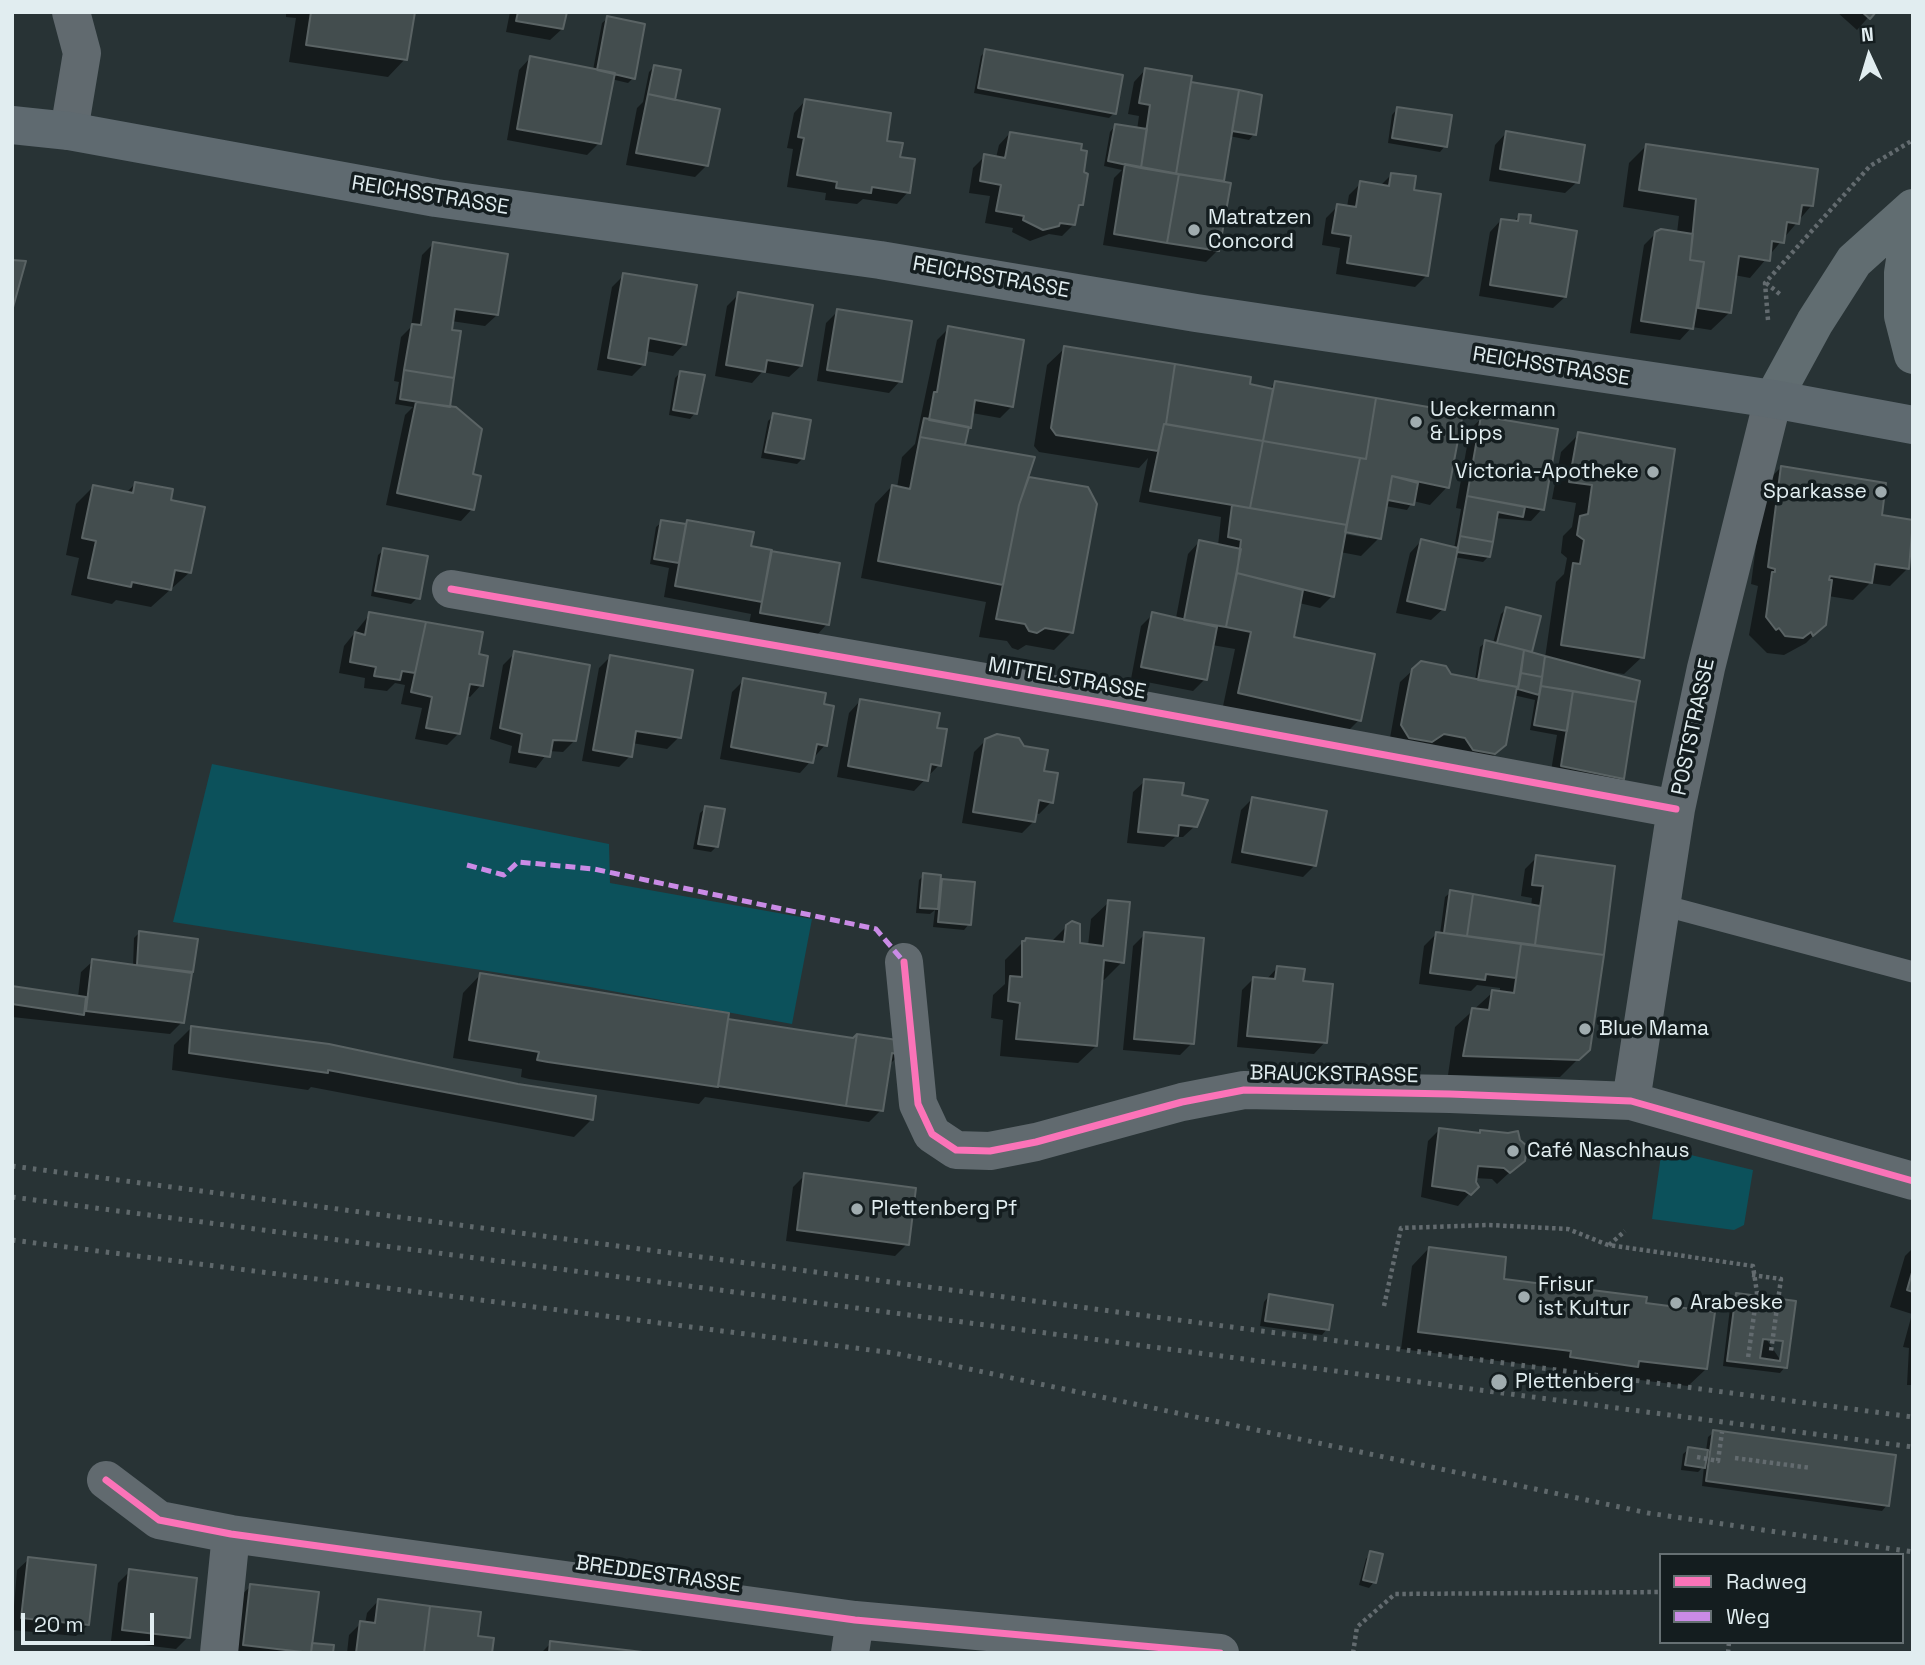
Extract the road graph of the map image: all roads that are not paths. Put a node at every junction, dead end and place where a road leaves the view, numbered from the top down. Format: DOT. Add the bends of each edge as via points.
graph roads {
  1 [pos="71,12"];
  2 [pos="12,125"];
  3 [pos="69,131"];
  4 [pos="1913,208"];
  5 [pos="1913,355"];
  6 [pos="1773,399"];
  7 [pos="1913,425"];
  8 [pos="452,589"];
  9 [pos="1676,809"];
  10 [pos="1662,905"];
  11 [pos="904,962"];
  12 [pos="1913,972"];
  13 [pos="1631,1101"];
  14 [pos="1913,1181"];
  15 [pos="106,1480"];
  16 [pos="231,1534"];
  17 [pos="852,1636"];
  18 [pos="219,1653"];
  19 [pos="1220,1653"];
  1 -- 3 [label="street" via="82,53"];
  2 -- 3 [label="main road, REICHSSTRASSE"];
  3 -- 6 [label="main road, REICHSSTRASSE" via="436,198 880,260 1196,313"];
  4 -- 5 [label="main road" via="1902,316"];
  4 -- 6 [label="main road" via="1854,261"];
  6 -- 7 [label="main road, REICHSSTRASSE"];
  6 -- 9 [label="street, POSTSTRASSE"];
  8 -- 9 [label="street, MITTELSTRASSE"];
  9 -- 10 [label="street, POSTSTRASSE"];
  10 -- 12 [label="lane"];
  10 -- 13 [label="street, POSTSTRASSE"];
  11 -- 13 [label="street, BRAUCKSTRASSE" via="918,1104 932,1134 956,1150 990,1151 1036,1142 1244,1090"];
  13 -- 14 [label="street, BRAUCKSTRASSE"];
  15 -- 16 [label="street, BREDDESTRASSE" via="159,1520"];
  16 -- 17 [label="street, BREDDESTRASSE"];
  16 -- 18 [label="street"];
  17 -- 19 [label="street, BREDDESTRASSE"];
}
